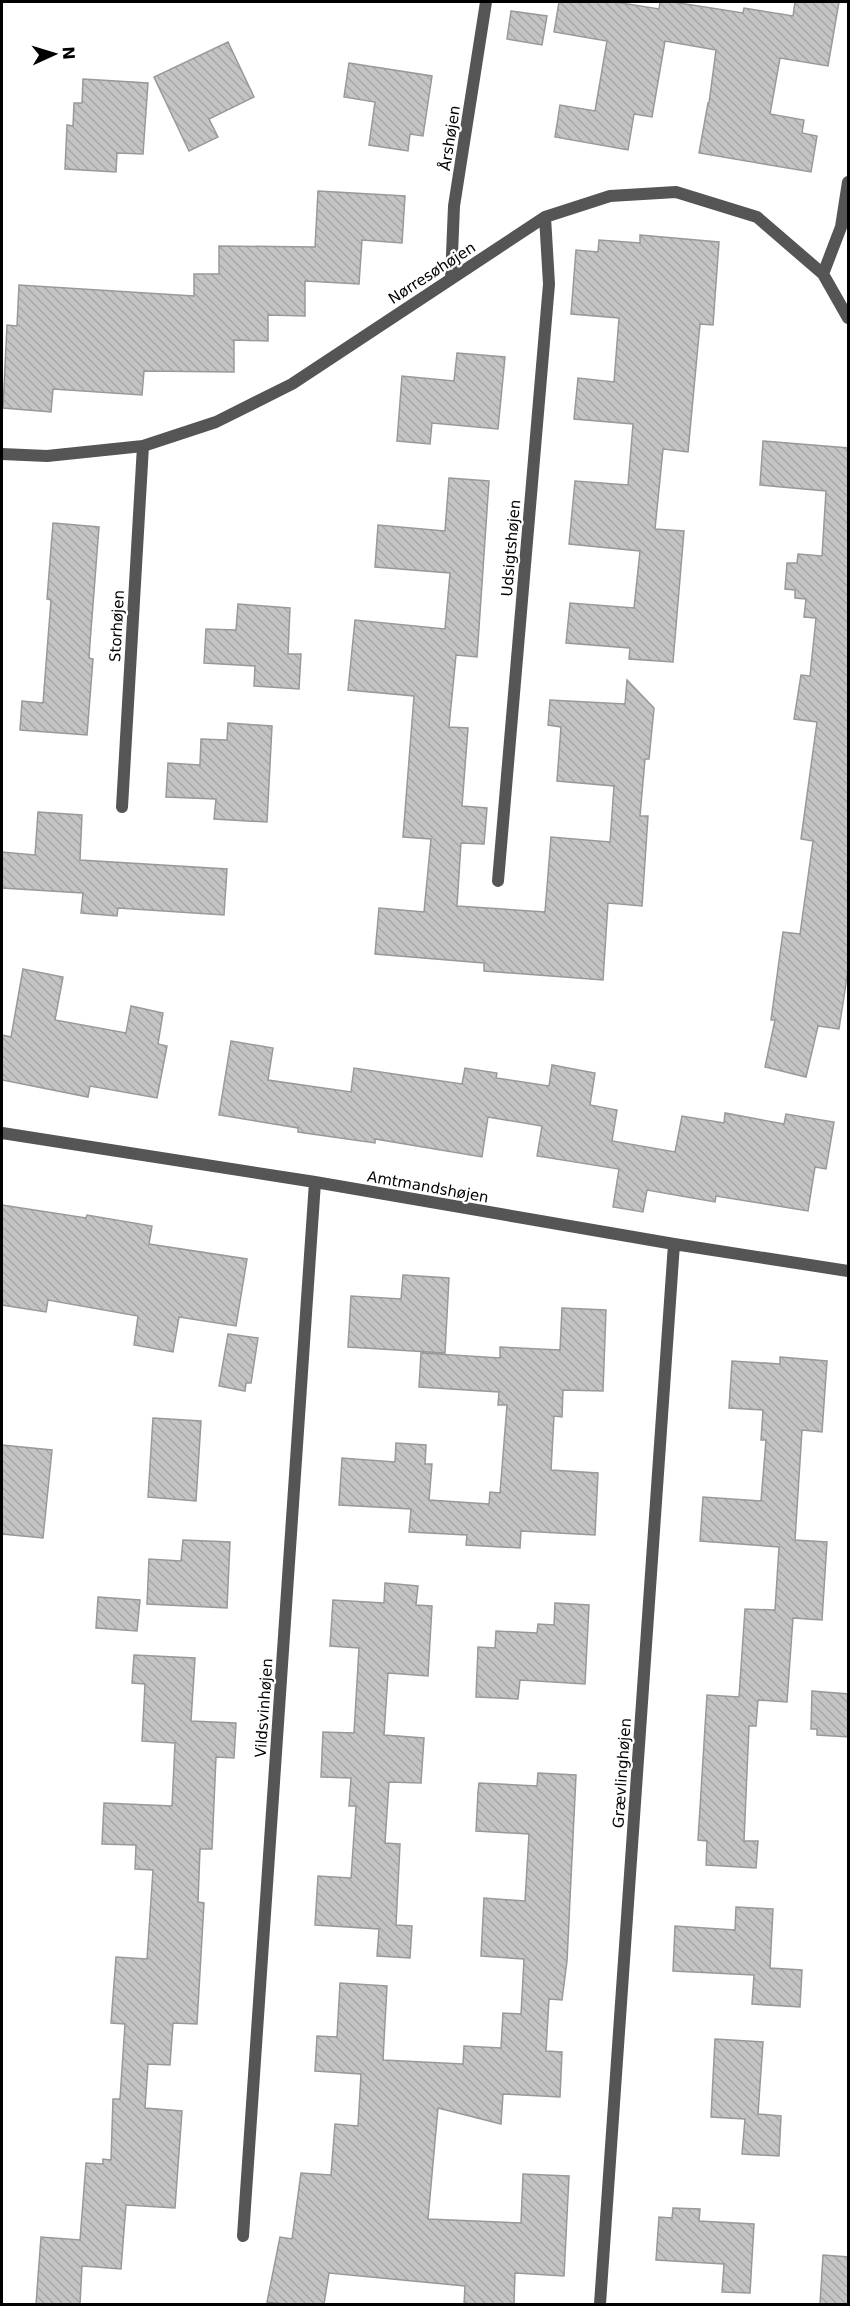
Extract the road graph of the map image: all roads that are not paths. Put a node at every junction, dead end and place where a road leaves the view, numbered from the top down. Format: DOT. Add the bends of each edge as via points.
graph roads {
  1 [pos="486,2"];
  2 [pos="849,182"];
  3 [pos="545,217"];
  4 [pos="823,274"];
  5 [pos="451,279"];
  6 [pos="849,318"];
  7 [pos="143,446"];
  8 [pos="2,454"];
  9 [pos="122,807"];
  10 [pos="498,880"];
  11 [pos="2,1133"];
  12 [pos="315,1182"];
  13 [pos="674,1244"];
  14 [pos="849,1271"];
  15 [pos="243,2236"];
  16 [pos="600,2304"];
  1 -- 5 [label="street, Årshøjen" via="454,206"];
  2 -- 4 [label="street" via="841,227"];
  3 -- 4 [label="street, Nørresøhøjen" via="609,196 676,192 757,217"];
  3 -- 5 [label="street, Nørresøhøjen"];
  3 -- 10 [label="street, Udsigtshøjen" via="549,284"];
  4 -- 6 [label="street, Nørresøhøjen"];
  5 -- 7 [label="street, Nørresøhøjen" via="292,384 216,422"];
  7 -- 8 [label="street, Nørresøhøjen" via="47,456"];
  7 -- 9 [label="street, Storhøjen"];
  11 -- 12 [label="street, Amtmandshøjen"];
  12 -- 13 [label="street, Amtmandshøjen"];
  12 -- 15 [label="street, Vildsvinhøjen"];
  13 -- 14 [label="street, Amtmandshøjen"];
  13 -- 16 [label="street, Grævlinghøjen"];
}
